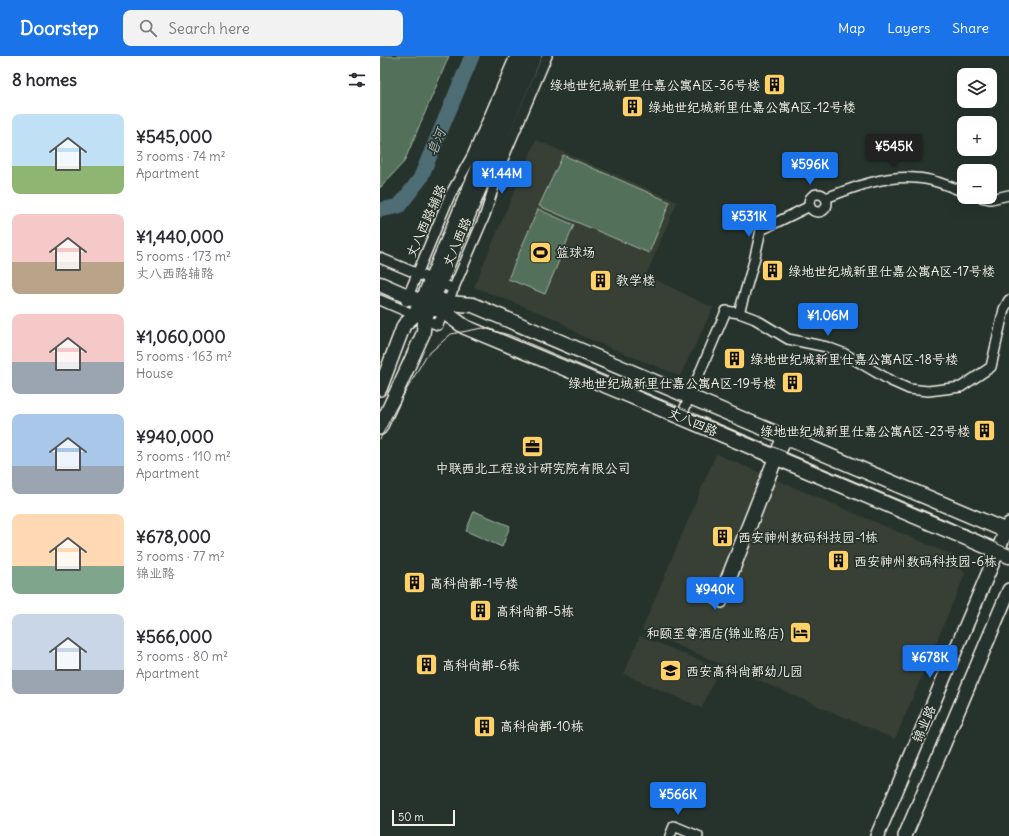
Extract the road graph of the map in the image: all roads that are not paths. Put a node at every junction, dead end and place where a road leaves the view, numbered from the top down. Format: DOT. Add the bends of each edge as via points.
graph roads {
  1 [pos="515,56"];
  2 [pos="525,56"];
  3 [pos="535,56"];
  4 [pos="547,56"];
  5 [pos="957,189"];
  6 [pos="1009,195"];
  7 [pos="826,198"];
  8 [pos="997,198"];
  9 [pos="810,206"];
  10 [pos="380,258"];
  11 [pos="417,274"];
  12 [pos="380,275"];
  13 [pos="435,281"];
  14 [pos="380,284"];
  15 [pos="454,289"];
  16 [pos="421,297"];
  17 [pos="380,300"];
  18 [pos="1009,300"];
  19 [pos="446,307"];
  20 [pos="402,309"];
  21 [pos="739,313"];
  22 [pos="420,317"];
  23 [pos="380,389"];
  24 [pos="689,397"];
  25 [pos="681,417"];
  26 [pos="380,428"];
  27 [pos="785,437"];
  28 [pos="776,457"];
  29 [pos="1008,529"];
  30 [pos="1003,554"];
  31 [pos="1009,590"];
  32 [pos="670,836"];
  33 [pos="698,836"];
  34 [pos="877,836"];
  35 [pos="905,836"];
  1 -- 11 [label="street, 丈八西路辅路" via="472,156 450,195"];
  2 -- 13 [label="main road, 丈八西路"];
  3 -- 13 [label="main road, 丈八西路"];
  4 -- 15 [label="street" via="501,164 485,214"];
  5 -- 7 [label="street" via="935,181 894,178 849,189"];
  6 -- 8 [label="street"];
  7 -- 9 [label="street" via="822,194 816,194 810,200"];
  7 -- 9 [label="street" via="827,206 822,211 817,212"];
  9 -- 21 [label="street" via="761,230"];
  10 -- 11 [label="street"];
  11 -- 13 [label="street"];
  11 -- 16 [label="street, 丈八西路辅路"];
  12 -- 16 [label="main road, 丈八四路"];
  13 -- 15 [label="street"];
  13 -- 16 [label="main road, 丈八西路"];
  14 -- 16 [label="main road, 丈八四路"];
  15 -- 19 [label="street"];
  16 -- 19 [label="main road, 丈八四路"];
  16 -- 20 [label="street, 丈八西路辅路"];
  16 -- 22 [label="main road, 丈八西路"];
  17 -- 20 [label="street"];
  18 -- 21 [label="street" via="1004,309 991,367 961,387 928,391 909,389 843,353 788,339 755,319"];
  19 -- 22 [label="street" via="438,325"];
  19 -- 24 [label="main road, 丈八四路" via="473,306"];
  19 -- 25 [label="main road, 丈八四路" via="465,327"];
  20 -- 22 [label="street"];
  21 -- 24 [label="street" via="726,311"];
  22 -- 23 [label="main road, 丈八西路" via="404,325"];
  22 -- 26 [label="main road, 丈八西路" via="423,334"];
  24 -- 25 [label="street"];
  24 -- 27 [label="main road, 丈八四路"];
  25 -- 28 [label="main road, 丈八四路"];
  27 -- 28 [label="street"];
  27 -- 29 [label="main road, 丈八四路"];
  28 -- 28 [label="street" via="717,600 722,603"];
  28 -- 30 [label="main road, 丈八四路"];
  29 -- 30 [label="main road, 锦业路"];
  30 -- 34 [label="main road, 锦业路"];
  31 -- 35 [label="main road, 锦业路"];
  32 -- 33 [label="street" via="674,826"];
}
